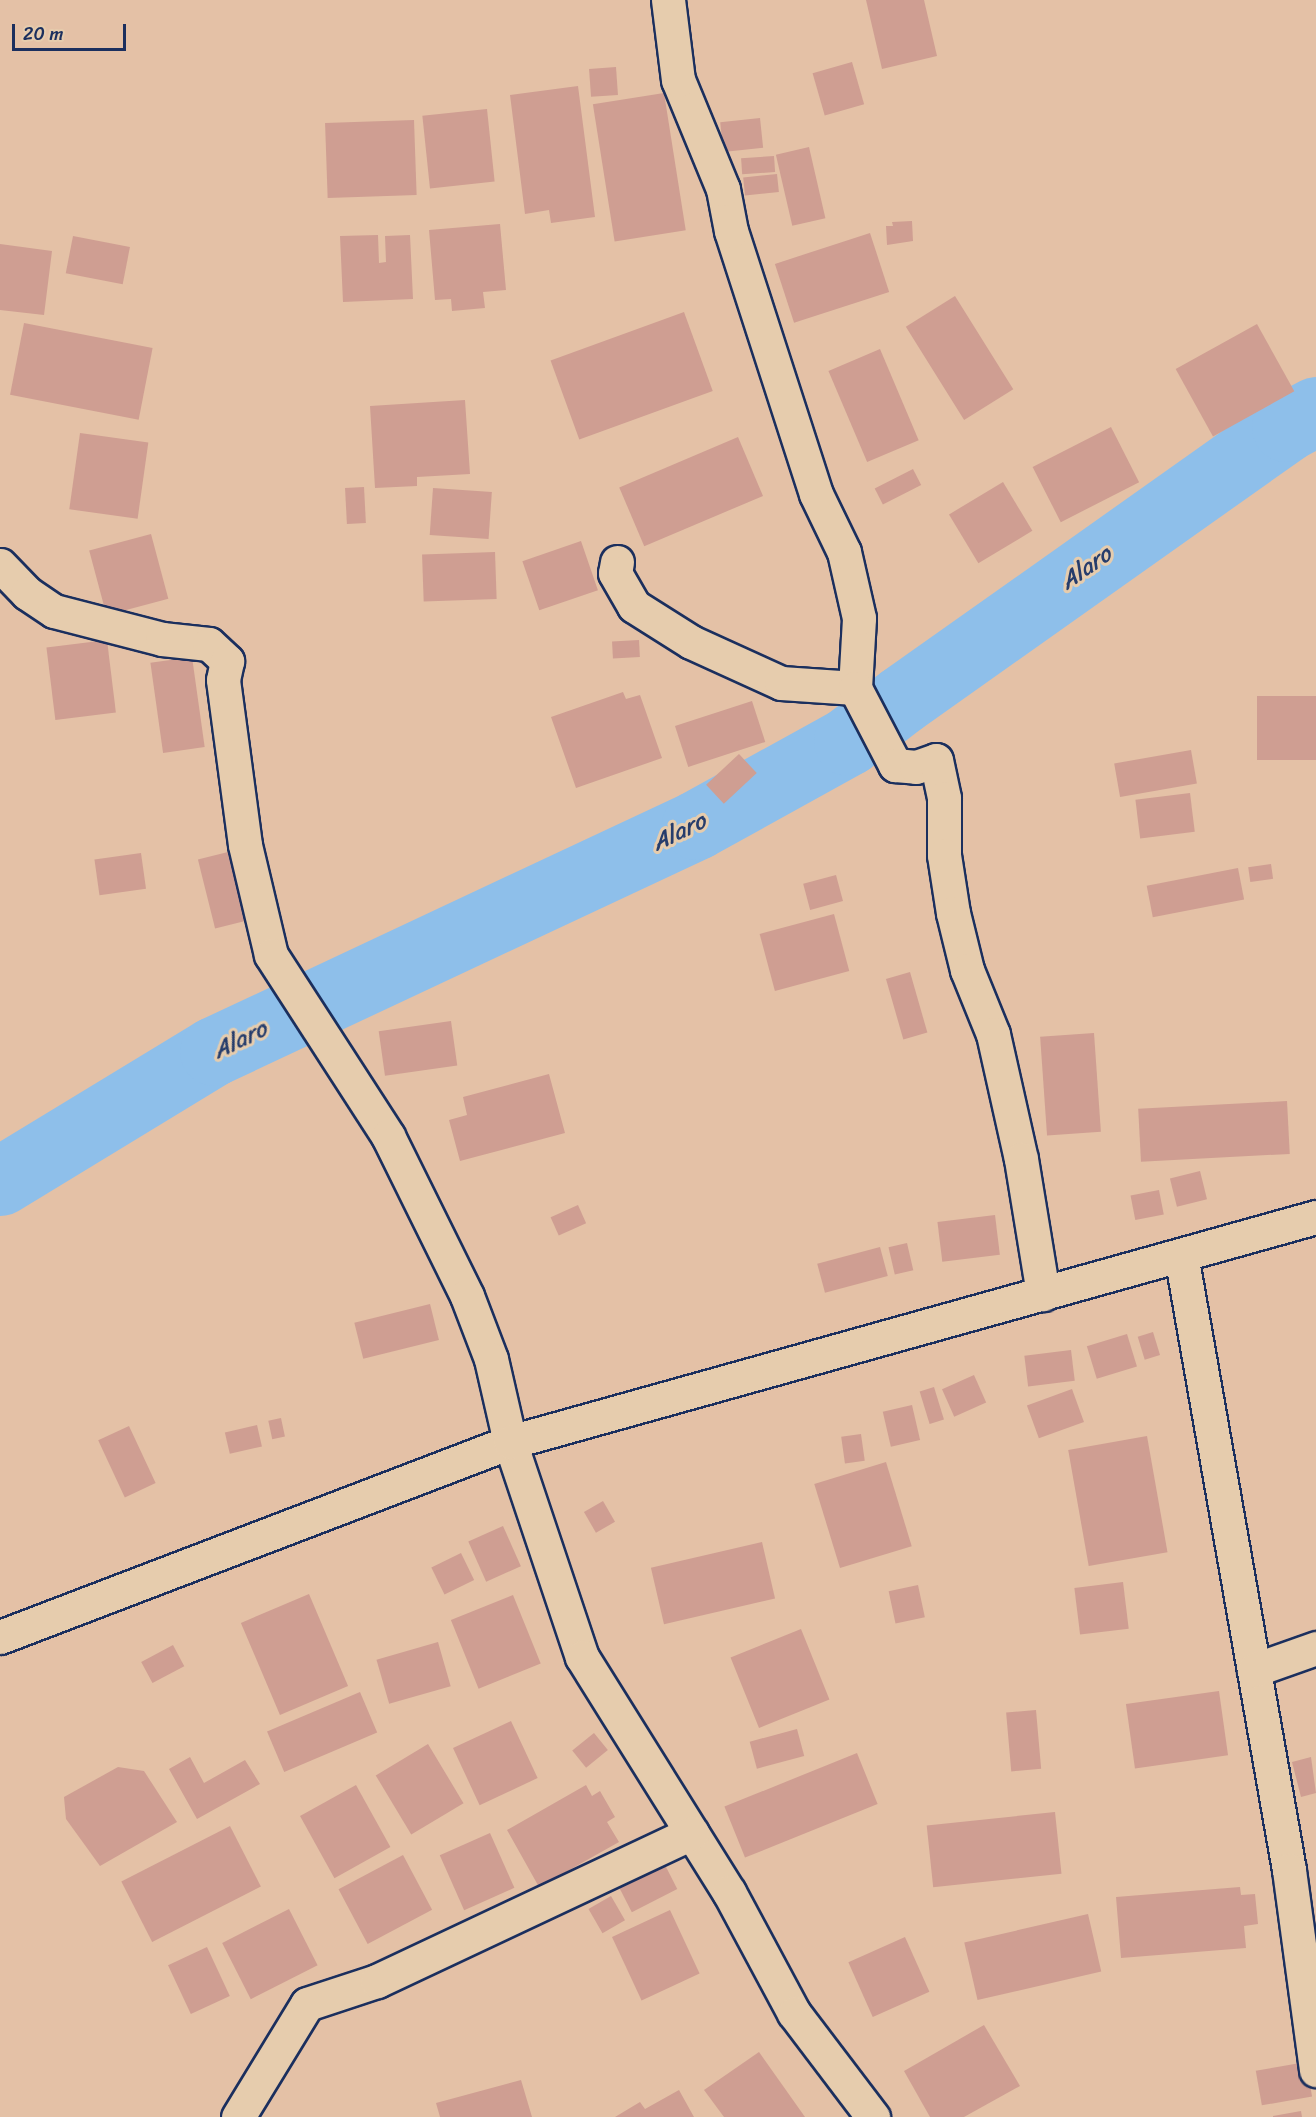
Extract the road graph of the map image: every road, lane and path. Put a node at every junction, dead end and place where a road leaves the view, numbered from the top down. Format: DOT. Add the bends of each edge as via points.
graph roads {
  1 [pos="668,0"];
  2 [pos="617,562"];
  3 [pos="0,565"];
  4 [pos="855,688"];
  5 [pos="1316,1217"];
  6 [pos="1181,1255"];
  7 [pos="1043,1294"];
  8 [pos="510,1442"];
  9 [pos="0,1637"];
  10 [pos="1316,1648"];
  11 [pos="1254,1670"];
  12 [pos="692,1833"];
  13 [pos="1316,2070"];
  14 [pos="238,2117"];
  15 [pos="873,2117"];
  1 -- 4 [label="street" via="678,80 723,189 731,231 816,494 844,552 859,618"];
  2 -- 4 [label="street" via="615,573 634,606 691,642 781,683"];
  3 -- 8 [label="street" via="27,593 54,610 162,639 209,644 227,661 223,680 244,845 271,956 357,1085 399,1157 471,1306 491,1359"];
  4 -- 7 [label="street" via="895,765 916,767 936,760 944,798 944,855 953,913 967,970 993,1034 1021,1159"];
  5 -- 6 [label="street"];
  6 -- 7 [label="street"];
  6 -- 11 [label="street"];
  7 -- 8 [label="street"];
  8 -- 9 [label="street"];
  8 -- 12 [label="street" via="582,1657"];
  10 -- 11 [label="street"];
  11 -- 13 [label="street" via="1289,1870"];
  12 -- 14 [label="street" via="377,1981 307,2004"];
  12 -- 15 [label="street" via="729,1892 794,2013"];
}
